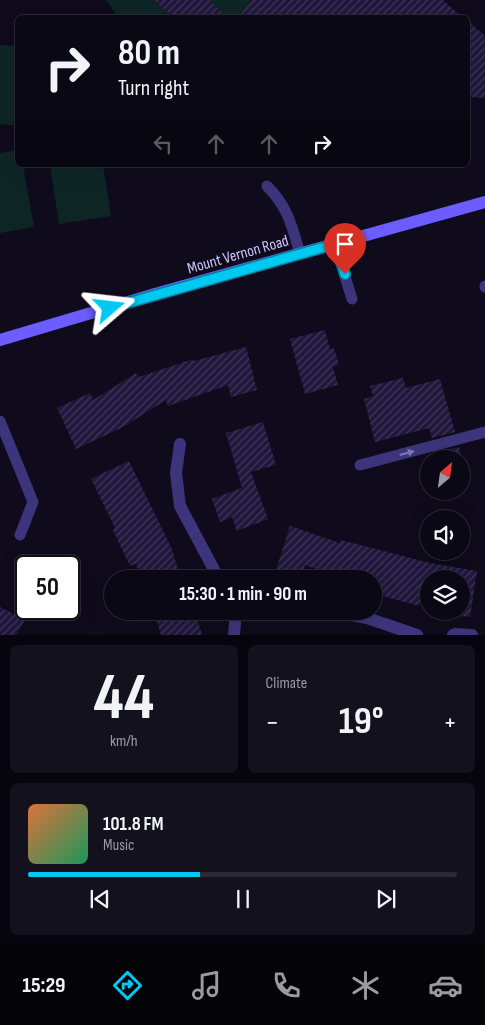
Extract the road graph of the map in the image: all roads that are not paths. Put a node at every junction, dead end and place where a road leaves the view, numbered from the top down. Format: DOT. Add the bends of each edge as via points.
graph roads {
  1 [pos="267,186"];
  2 [pos="484,205"];
  3 [pos="335,244"];
  4 [pos="300,254"];
  5 [pos="352,299"];
  6 [pos="25,333"];
  7 [pos="0,340"];
  8 [pos="0,351"];
  9 [pos="0,421"];
  10 [pos="485,432"];
  11 [pos="180,444"];
  12 [pos="360,465"];
  13 [pos="20,535"];
  14 [pos="214,570"];
  15 [pos="235,620"];
  16 [pos="373,620"];
  17 [pos="234,635"];
  18 [pos="417,635"];
  19 [pos="453,635"];
  20 [pos="472,635"];
  1 -- 4 [label="lane" via="280,198"];
  2 -- 3 [label="main road, Mount Vernon Road"];
  3 -- 4 [label="main road, Mount Vernon Road"];
  3 -- 5 [label="lane"];
  4 -- 6 [label="main road, Mount Vernon Road"];
  6 -- 7 [label="main road, Mount Vernon Road"];
  6 -- 8 [label="main road"];
  9 -- 13 [label="lane" via="33,502"];
  12 -- 10 [label="lane, one-way"];
  11 -- 14 [label="street" via="176,473 180,506"];
  15 -- 17 [label="street"];
  16 -- 18 [label="street"];
  19 -- 20 [label="street"];
}
